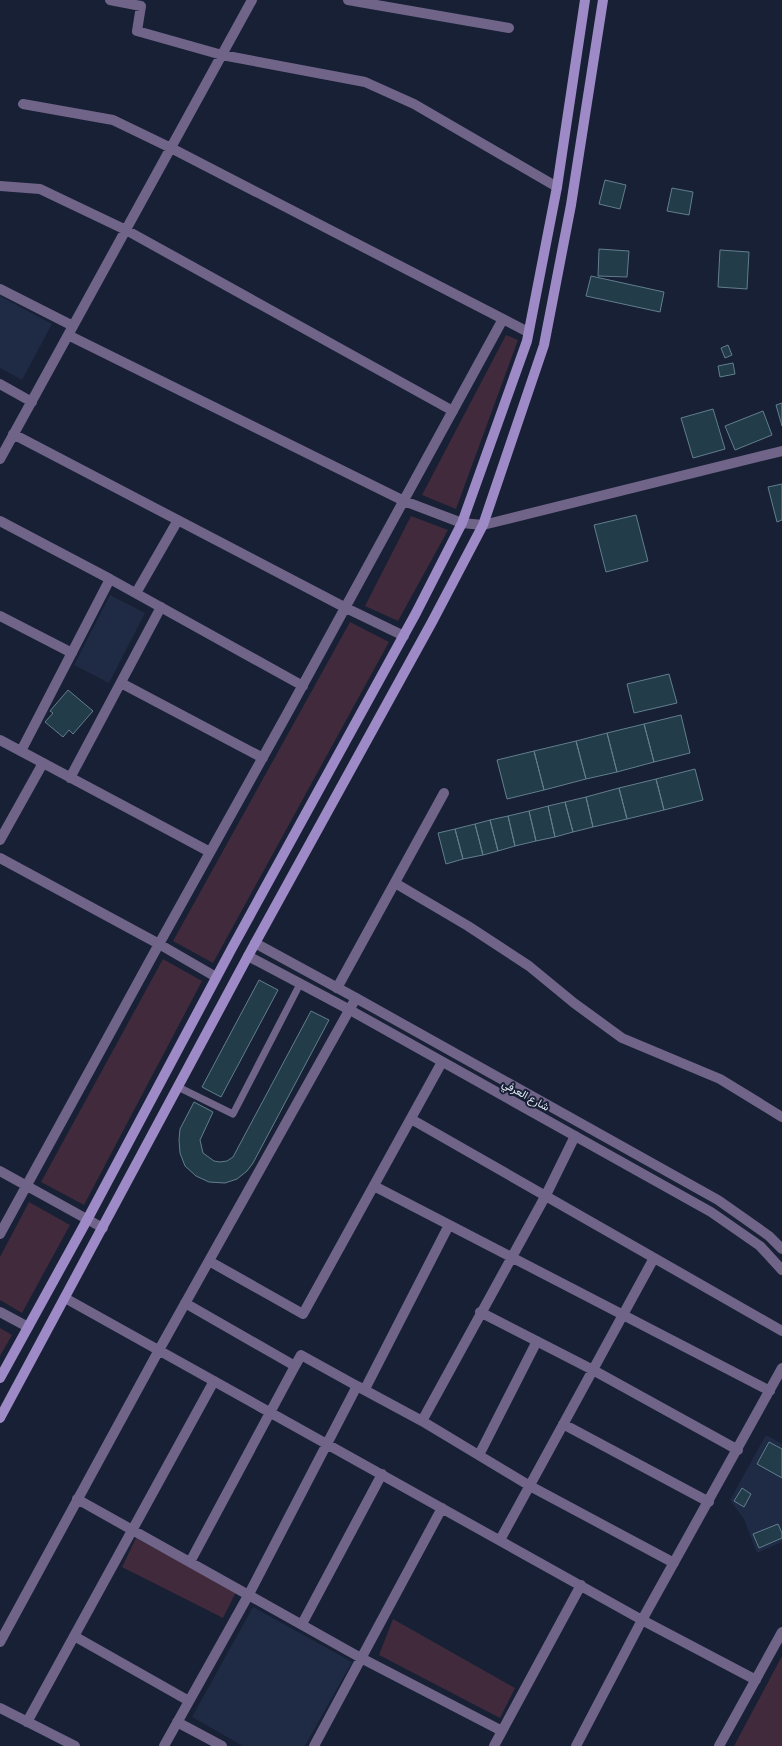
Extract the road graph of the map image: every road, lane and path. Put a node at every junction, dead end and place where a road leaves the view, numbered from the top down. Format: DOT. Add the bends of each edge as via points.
graph roads {
  1 [pos="110,0"];
  2 [pos="252,0"];
  3 [pos="348,0"];
  4 [pos="585,0"];
  5 [pos="603,0"];
  6 [pos="142,3"];
  7 [pos="509,28"];
  8 [pos="222,54"];
  9 [pos="23,104"];
  10 [pos="171,148"];
  11 [pos="0,186"];
  12 [pos="557,187"];
  13 [pos="126,230"];
  14 [pos="0,289"];
  15 [pos="503,319"];
  16 [pos="71,331"];
  17 [pos="528,332"];
  18 [pos="0,384"];
  19 [pos="32,402"];
  20 [pos="453,411"];
  21 [pos="14,434"];
  22 [pos="782,451"];
  23 [pos="0,459"];
  24 [pos="404,501"];
  25 [pos="178,520"];
  26 [pos="0,521"];
  27 [pos="462,522"];
  28 [pos="483,525"];
  29 [pos="110,579"];
  30 [pos="136,593"];
  31 [pos="161,607"];
  32 [pos="346,608"];
  33 [pos="0,616"];
  34 [pos="404,636"];
  35 [pos="72,653"];
  36 [pos="121,683"];
  37 [pos="303,686"];
  38 [pos="0,740"];
  39 [pos="21,751"];
  40 [pos="262,758"];
  41 [pos="43,763"];
  42 [pos="70,778"];
  43 [pos="444,793"];
  44 [pos="0,840"];
  45 [pos="210,852"];
  46 [pos="0,858"];
  47 [pos="395,883"];
  48 [pos="255,943"];
  49 [pos="159,944"];
  50 [pos="248,956"];
  51 [pos="216,977"];
  52 [pos="300,984"];
  53 [pos="337,988"];
  54 [pos="356,998"];
  55 [pos="350,1010"];
  56 [pos="442,1062"];
  57 [pos="178,1087"];
  58 [pos="782,1118"];
  59 [pos="411,1119"];
  60 [pos="575,1136"];
  61 [pos="0,1171"];
  62 [pos="26,1186"];
  63 [pos="374,1186"];
  64 [pos="546,1195"];
  65 [pos="87,1220"];
  66 [pos="449,1225"];
  67 [pos="102,1228"];
  68 [pos="0,1234"];
  69 [pos="782,1249"];
  70 [pos="512,1257"];
  71 [pos="654,1258"];
  72 [pos="209,1261"];
  73 [pos="782,1270"];
  74 [pos="65,1298"];
  75 [pos="185,1303"];
  76 [pos="0,1312"];
  77 [pos="480,1312"];
  78 [pos="623,1315"];
  79 [pos="28,1327"];
  80 [pos="782,1331"];
  81 [pos="537,1341"];
  82 [pos="159,1350"];
  83 [pos="295,1366"];
  84 [pos="782,1368"];
  85 [pos="593,1370"];
  86 [pos="0,1378"];
  87 [pos="214,1381"];
  88 [pos="361,1388"];
  89 [pos="770,1391"];
  90 [pos="270,1412"];
  91 [pos="0,1418"];
  92 [pos="422,1421"];
  93 [pos="563,1424"];
  94 [pos="327,1444"];
  95 [pos="738,1450"];
  96 [pos="479,1455"];
  97 [pos="382,1474"];
  98 [pos="530,1486"];
  99 [pos="78,1500"];
  100 [pos="709,1502"];
  101 [pos="442,1508"];
  102 [pos="131,1529"];
  103 [pos="500,1540"];
  104 [pos="190,1562"];
  105 [pos="674,1563"];
  106 [pos="580,1585"];
  107 [pos="249,1594"];
  108 [pos="642,1620"];
  109 [pos="302,1624"];
  110 [pos="782,1632"];
  111 [pos="74,1636"];
  112 [pos="0,1642"];
  113 [pos="361,1658"];
  114 [pos="756,1680"];
  115 [pos="189,1701"];
  116 [pos="0,1708"];
  117 [pos="28,1722"];
  118 [pos="177,1722"];
  119 [pos="502,1731"];
  120 [pos="75,1746"];
  121 [pos="164,1746"];
  122 [pos="222,1746"];
  123 [pos="314,1746"];
  124 [pos="494,1746"];
  125 [pos="576,1746"];
  126 [pos="719,1746"];
  1 -- 6 [label="street"];
  2 -- 8 [label="street"];
  3 -- 7 [label="street"];
  4 -- 12 [label="main road"];
  5 -- 28 [label="main road" via="571,205 544,345"];
  6 -- 8 [label="street" via="137,31"];
  8 -- 10 [label="street"];
  8 -- 12 [label="street" via="365,82 414,104"];
  9 -- 10 [label="street" via="113,120"];
  10 -- 13 [label="street"];
  10 -- 15 [label="street"];
  11 -- 13 [label="street" via="40,189"];
  12 -- 17 [label="main road"];
  13 -- 16 [label="street"];
  13 -- 20 [label="street"];
  14 -- 16 [label="street"];
  15 -- 17 [label="street"];
  15 -- 20 [label="street"];
  16 -- 19 [label="street"];
  16 -- 24 [label="street"];
  17 -- 27 [label="main road"];
  18 -- 19 [label="street"];
  19 -- 21 [label="street"];
  20 -- 24 [label="street"];
  21 -- 23 [label="street"];
  21 -- 25 [label="street"];
  22 -- 28 [label="street"];
  24 -- 27 [label="street"];
  24 -- 32 [label="street"];
  25 -- 30 [label="street"];
  25 -- 32 [label="street"];
  26 -- 29 [label="street"];
  27 -- 28 [label="street"];
  27 -- 34 [label="main road"];
  28 -- 48 [label="main road"];
  29 -- 30 [label="street"];
  29 -- 35 [label="street"];
  30 -- 31 [label="street"];
  31 -- 36 [label="street"];
  31 -- 37 [label="street"];
  32 -- 34 [label="street"];
  32 -- 37 [label="street"];
  33 -- 35 [label="street"];
  34 -- 51 [label="main road"];
  35 -- 39 [label="street"];
  36 -- 40 [label="street"];
  36 -- 42 [label="street"];
  37 -- 40 [label="street"];
  38 -- 39 [label="street"];
  39 -- 41 [label="street"];
  40 -- 45 [label="street"];
  41 -- 42 [label="street"];
  41 -- 44 [label="street"];
  42 -- 45 [label="street"];
  43 -- 47 [label="street"];
  45 -- 49 [label="street"];
  46 -- 49 [label="street"];
  47 -- 53 [label="street"];
  47 -- 58 [label="street" via="529,966 622,1038 720,1079"];
  48 -- 50 [label="main road"];
  48 -- 53 [label="street, شارع العرفي"];
  49 -- 51 [label="street"];
  49 -- 62 [label="street"];
  50 -- 52 [label="street, شارع العرفي"];
  50 -- 57 [label="main road"];
  51 -- 65 [label="main road"];
  52 -- 55 [label="street, شارع العرفي"];
  52 -- 57 [label="lane" via="233,1114"];
  53 -- 54 [label="street, شارع العرفي"];
  54 -- 55 [label="street"];
  54 -- 69 [label="street, شارع العرفي" via="718,1200 769,1236"];
  55 -- 56 [label="street, شارع العرفي"];
  55 -- 72 [label="street"];
  56 -- 59 [label="street"];
  56 -- 60 [label="street, شارع العرفي"];
  57 -- 67 [label="main road"];
  59 -- 63 [label="street"];
  59 -- 64 [label="street"];
  60 -- 64 [label="street"];
  60 -- 73 [label="street, شارع العرفي" via="711,1212 760,1246"];
  61 -- 62 [label="street"];
  62 -- 65 [label="street"];
  62 -- 68 [label="street"];
  63 -- 66 [label="street"];
  63 -- 72 [label="street" via="303,1314"];
  64 -- 70 [label="street"];
  64 -- 71 [label="street"];
  65 -- 67 [label="street"];
  65 -- 79 [label="main road"];
  66 -- 70 [label="street"];
  66 -- 88 [label="street"];
  67 -- 74 [label="main road"];
  70 -- 77 [label="street"];
  70 -- 78 [label="street"];
  71 -- 78 [label="street"];
  71 -- 80 [label="street"];
  72 -- 75 [label="street"];
  74 -- 82 [label="street"];
  74 -- 91 [label="main road"];
  75 -- 82 [label="street"];
  75 -- 83 [label="street"];
  76 -- 79 [label="street"];
  77 -- 81 [label="street"];
  77 -- 92 [label="street"];
  78 -- 85 [label="street"];
  78 -- 89 [label="street"];
  79 -- 86 [label="main road"];
  81 -- 85 [label="street"];
  81 -- 96 [label="street"];
  82 -- 87 [label="street"];
  82 -- 99 [label="street"];
  83 -- 88 [label="street" via="301,1355"];
  83 -- 90 [label="street"];
  84 -- 89 [label="street"];
  85 -- 93 [label="street"];
  85 -- 95 [label="street"];
  87 -- 90 [label="street"];
  87 -- 102 [label="street"];
  88 -- 92 [label="street"];
  88 -- 94 [label="street"];
  89 -- 95 [label="street"];
  90 -- 94 [label="street"];
  90 -- 104 [label="street"];
  92 -- 96 [label="street"];
  93 -- 98 [label="street"];
  93 -- 100 [label="street"];
  94 -- 97 [label="street"];
  94 -- 107 [label="street"];
  95 -- 100 [label="street"];
  96 -- 98 [label="street"];
  97 -- 101 [label="street"];
  97 -- 109 [label="street"];
  98 -- 103 [label="street"];
  98 -- 105 [label="street"];
  99 -- 102 [label="street"];
  99 -- 112 [label="street"];
  100 -- 105 [label="street"];
  101 -- 103 [label="street"];
  101 -- 113 [label="street"];
  102 -- 104 [label="street"];
  102 -- 111 [label="street"];
  103 -- 106 [label="street"];
  104 -- 107 [label="street"];
  105 -- 108 [label="street"];
  106 -- 108 [label="street"];
  106 -- 119 [label="street"];
  107 -- 109 [label="street"];
  107 -- 115 [label="street"];
  108 -- 114 [label="street"];
  108 -- 125 [label="street"];
  109 -- 113 [label="street"];
  110 -- 114 [label="street"];
  111 -- 115 [label="street"];
  111 -- 117 [label="street"];
  113 -- 119 [label="street"];
  113 -- 123 [label="street"];
  114 -- 126 [label="street"];
  115 -- 118 [label="street"];
  116 -- 117 [label="street"];
  117 -- 120 [label="street"];
  118 -- 121 [label="street"];
  118 -- 122 [label="street"];
  119 -- 124 [label="street"];
}
